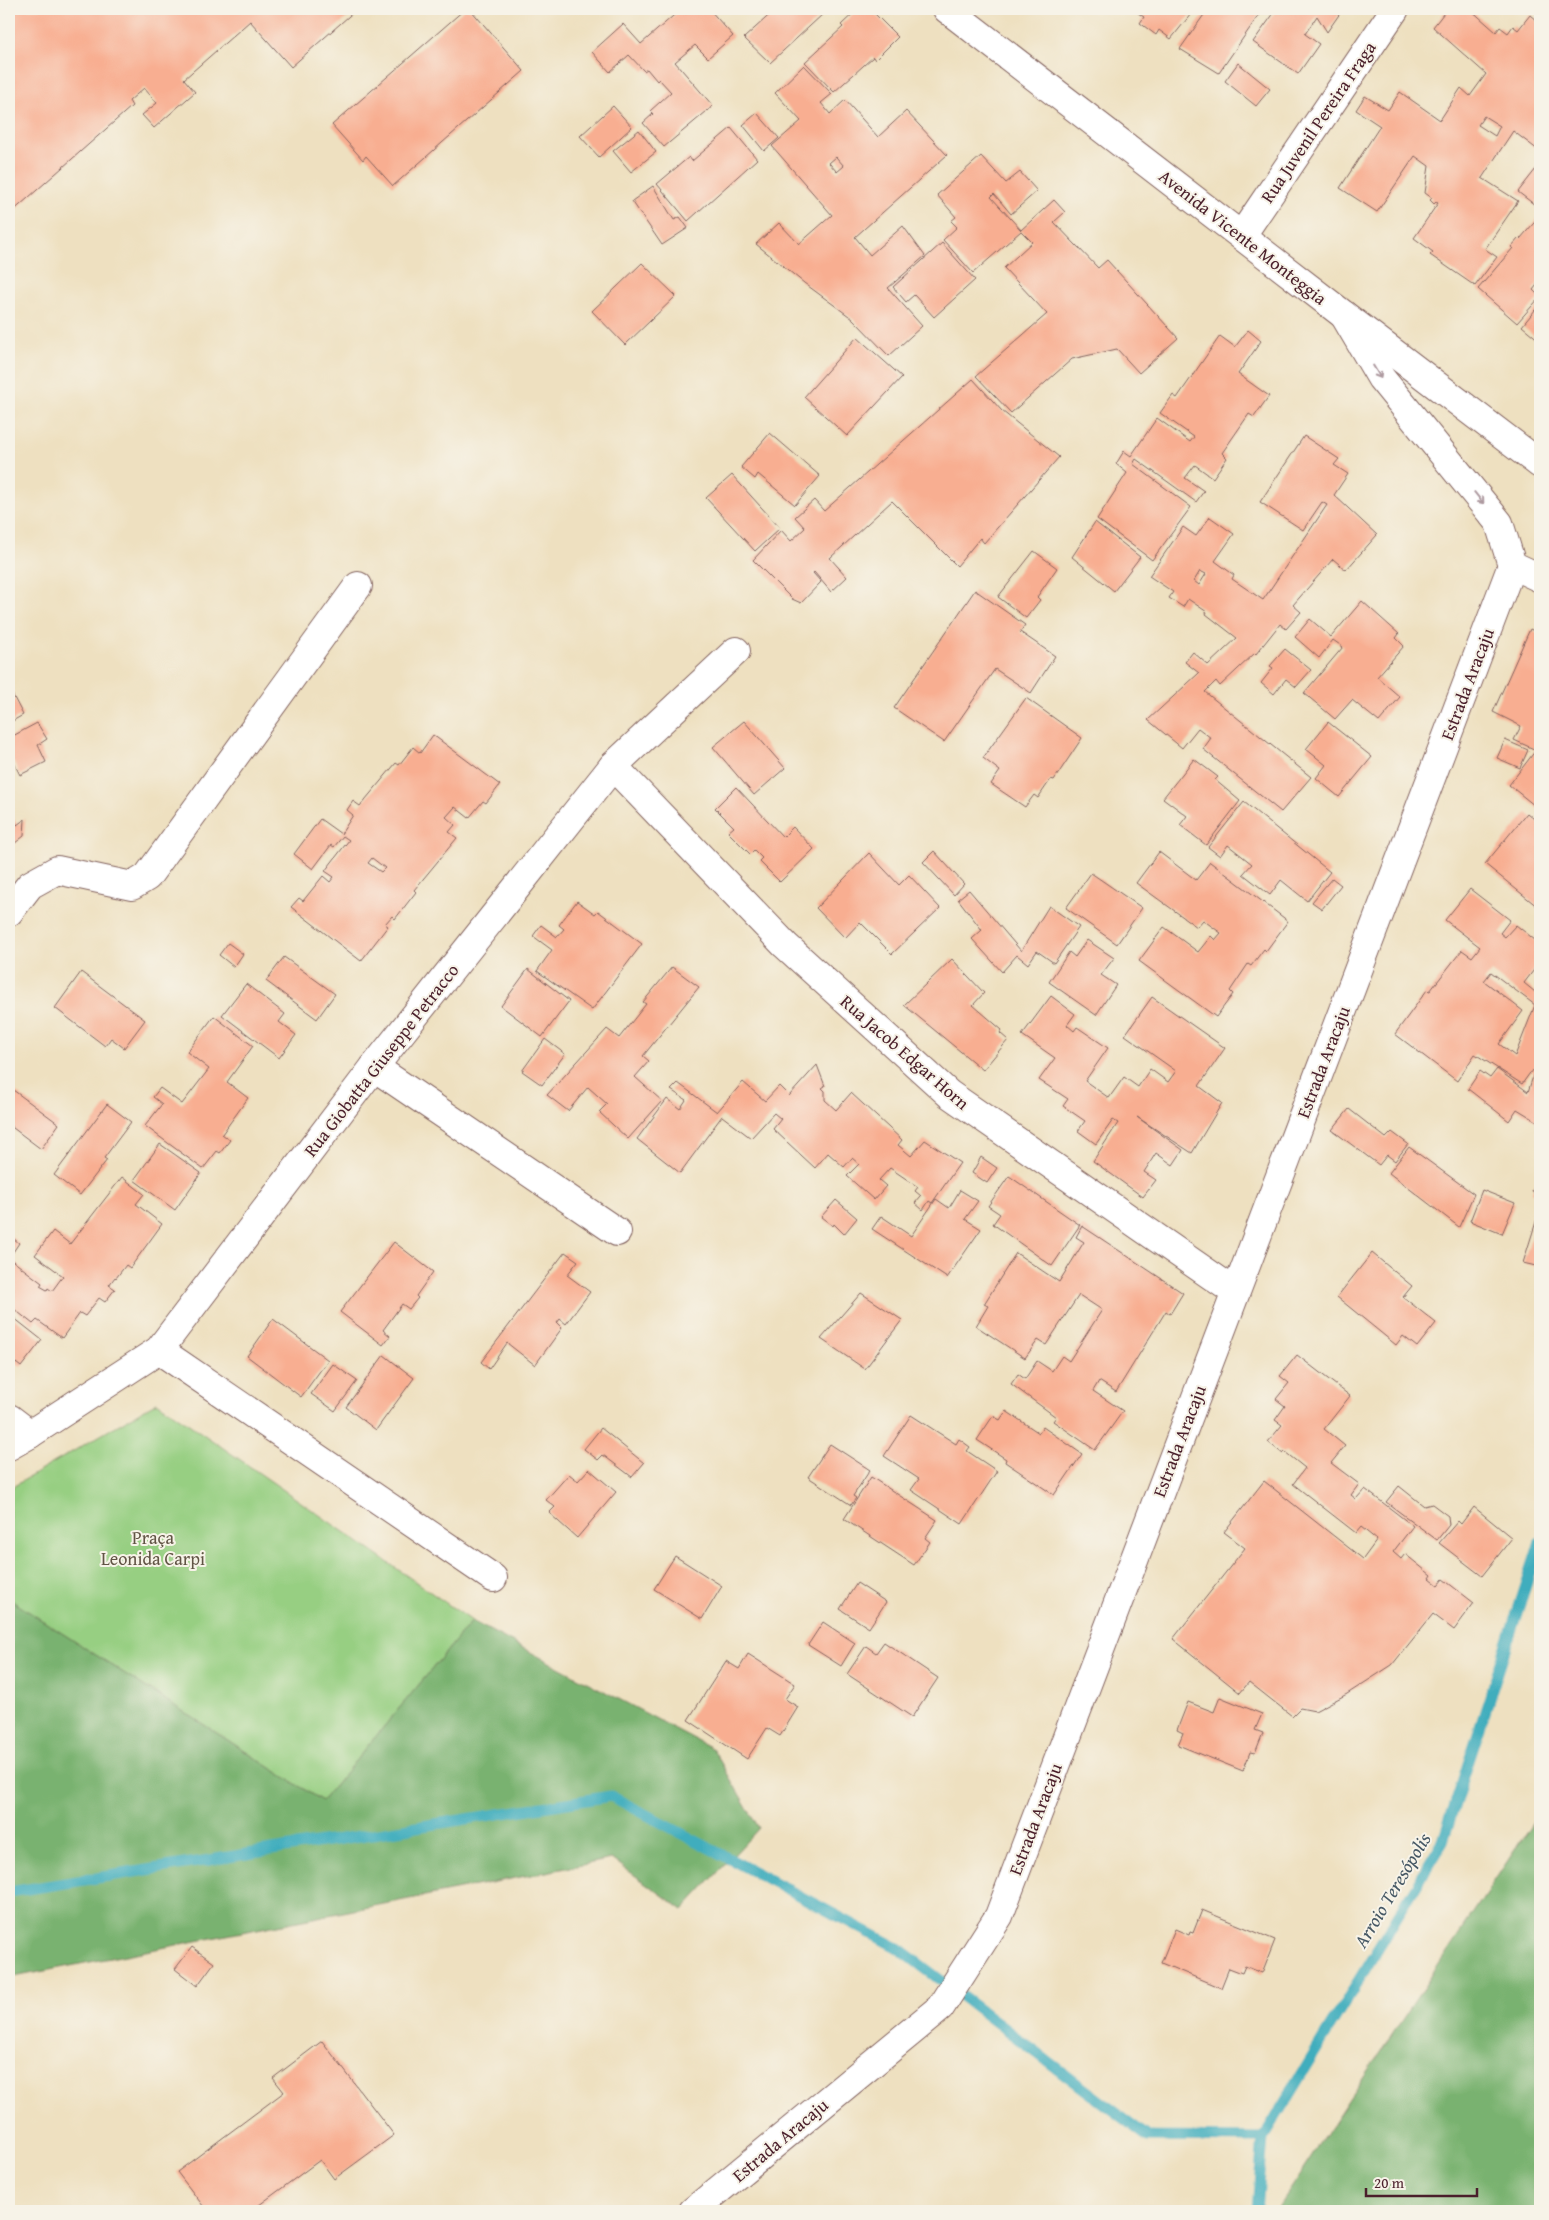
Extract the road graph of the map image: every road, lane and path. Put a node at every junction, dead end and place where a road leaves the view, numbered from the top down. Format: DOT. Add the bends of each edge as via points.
graph roads {
  1 [pos="947,9"];
  2 [pos="1395,9"];
  3 [pos="1242,235"];
  4 [pos="1344,315"];
  5 [pos="1540,464"];
  6 [pos="1512,565"];
  7 [pos="1540,578"];
  8 [pos="358,586"];
  9 [pos="736,651"];
  10 [pos="613,766"];
  11 [pos="9,912"];
  12 [pos="374,1067"];
  13 [pos="618,1232"];
  14 [pos="1235,1292"];
  15 [pos="159,1350"];
  16 [pos="9,1418"];
  17 [pos="19,1440"];
  18 [pos="493,1578"];
  19 [pos="693,2211"];
  1 -- 3 [label="street, Avenida Vicente Monteggia"];
  2 -- 3 [label="street, Rua Juvenil Pereira Fraga"];
  3 -- 4 [label="street, Avenida Vicente Monteggia"];
  4 -- 5 [label="street, Avenida Vicente Monteggia"];
  4 -- 6 [label="street, one-way" via="1381,378 1499,523"];
  6 -- 7 [label="street"];
  6 -- 14 [label="street, Estrada Aracaju"];
  8 -- 11 [label="street" via="147,877 132,886 57,870 30,885"];
  9 -- 10 [label="street, Rua Giobatta Giuseppe Petracco"];
  10 -- 12 [label="street, Rua Giobatta Giuseppe Petracco"];
  10 -- 14 [label="street, Rua Jacob Edgar Horn" via="785,945 949,1094"];
  12 -- 13 [label="street"];
  12 -- 15 [label="street, Rua Giobatta Giuseppe Petracco"];
  14 -- 19 [label="street, Estrada Aracaju" via="999,1916 940,2008"];
  15 -- 17 [label="street, Rua Giobatta Giuseppe Petracco"];
  15 -- 18 [label="street"];
  16 -- 17 [label="street"];
}
